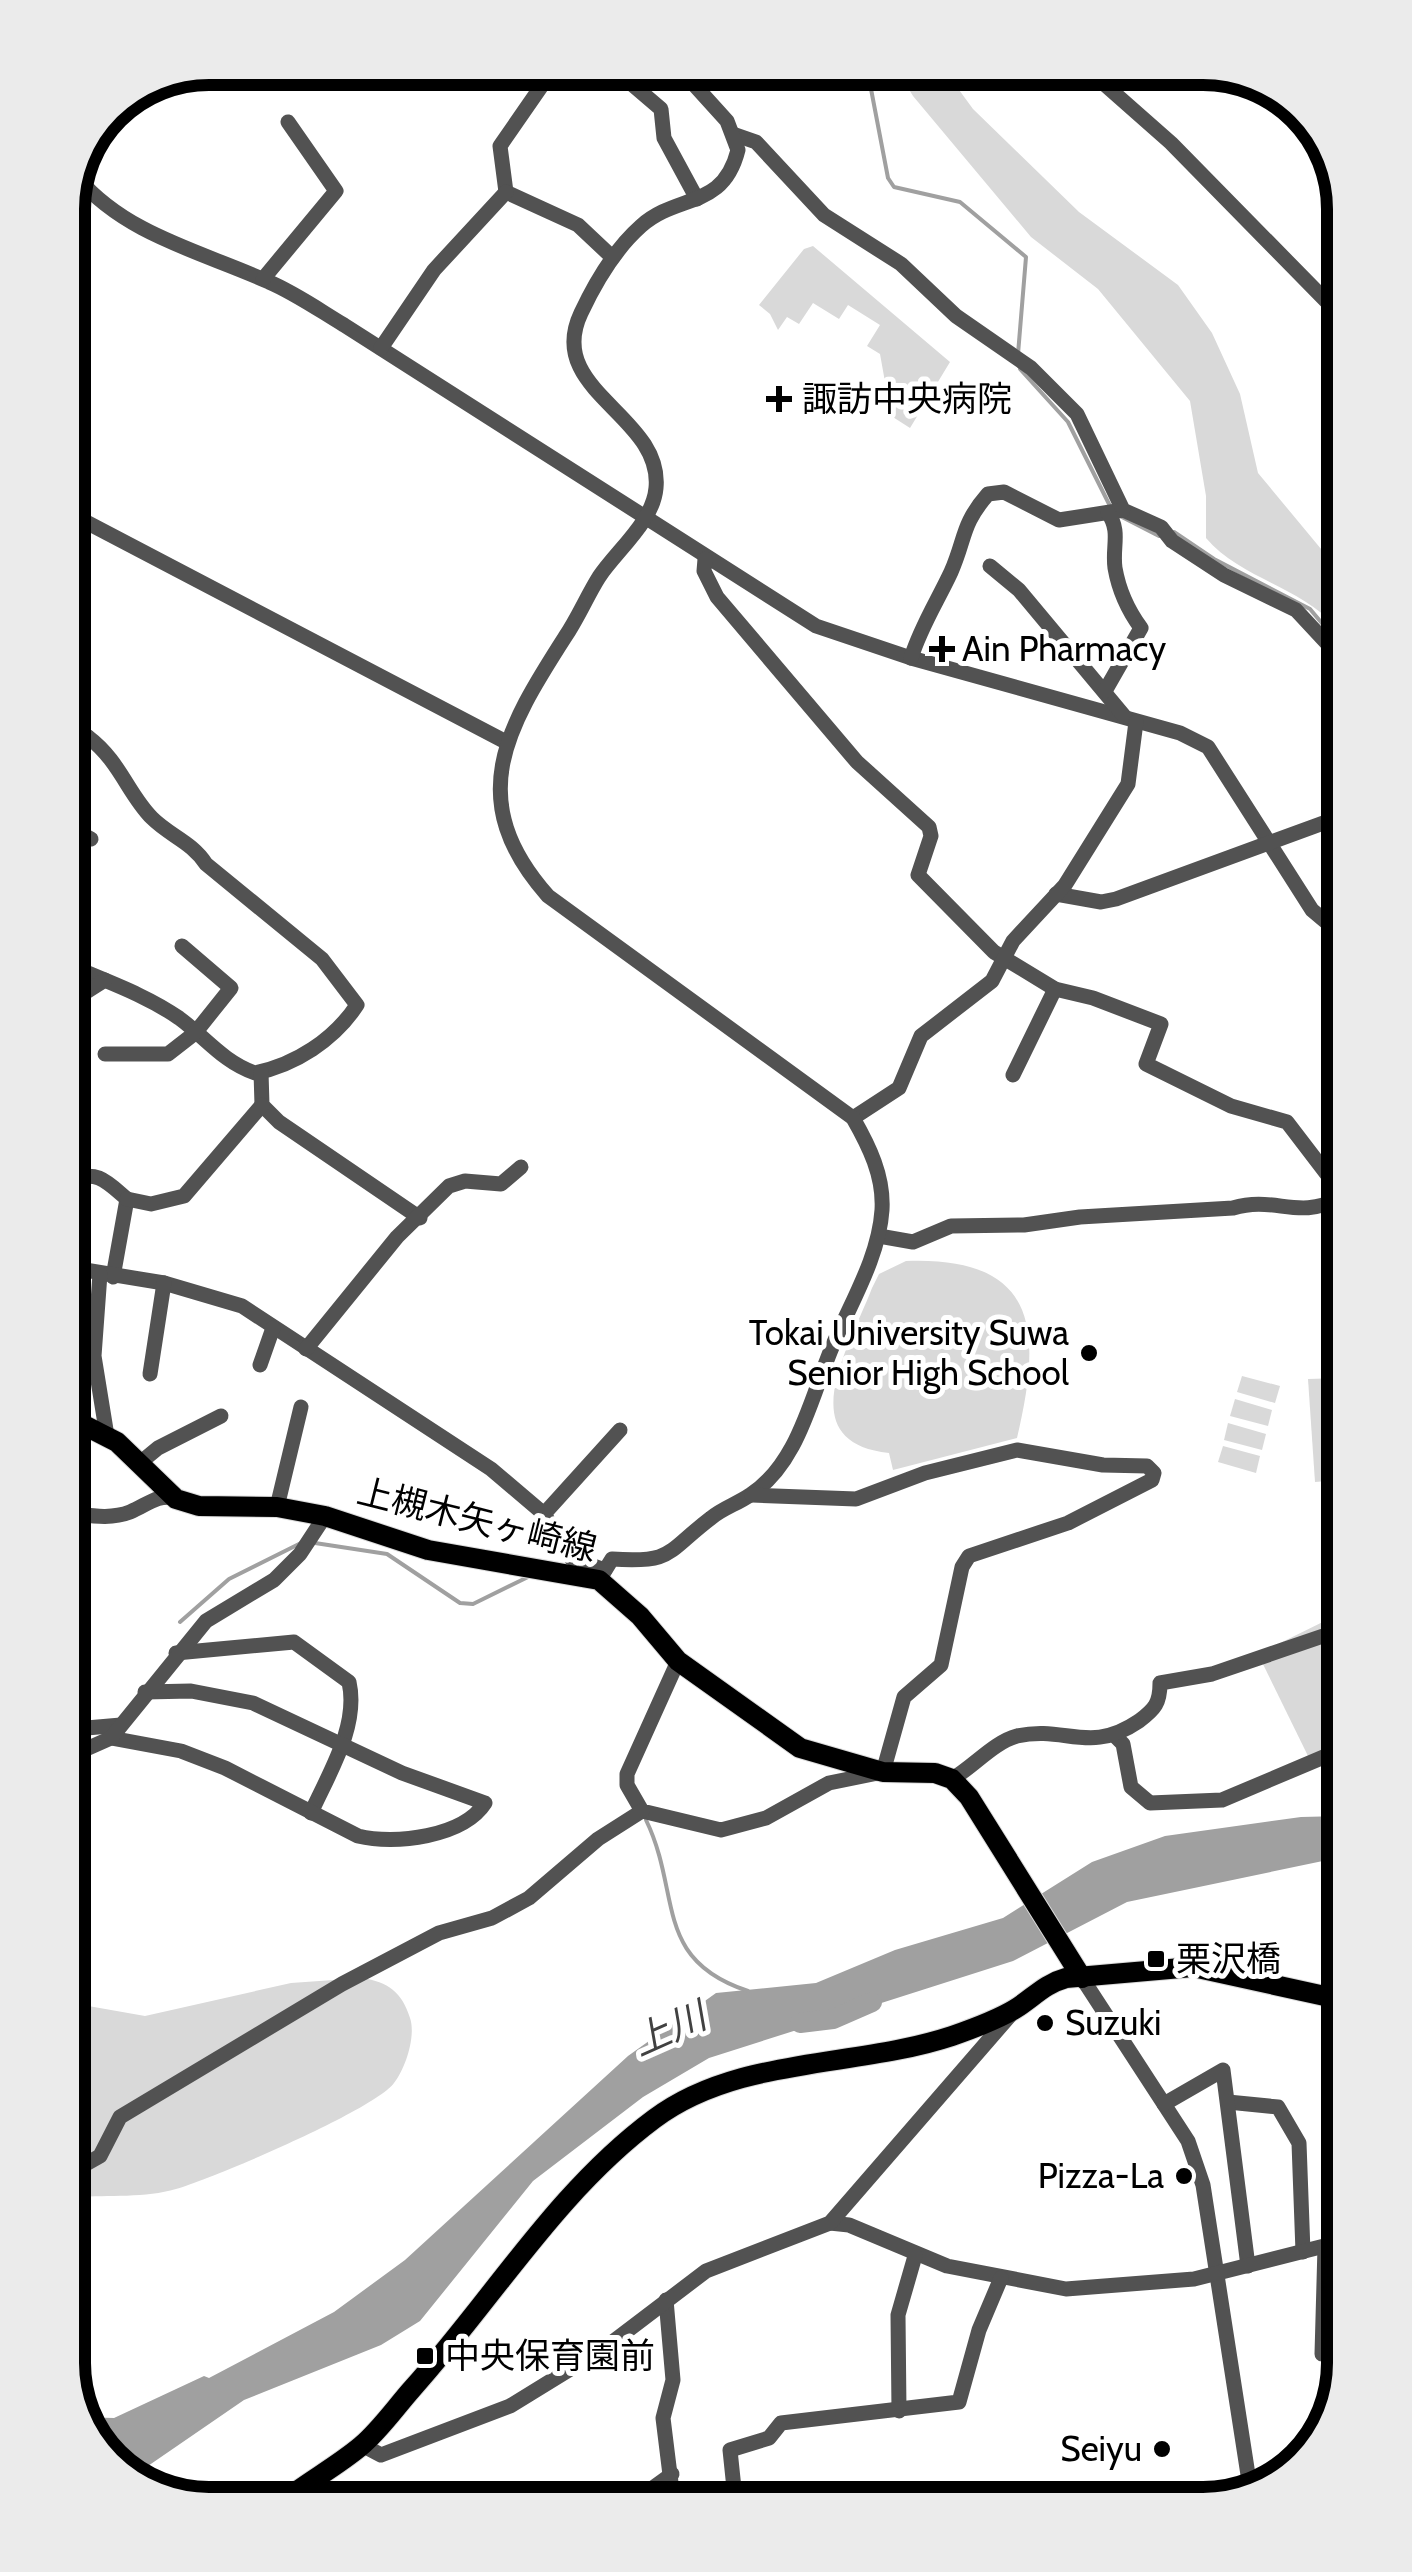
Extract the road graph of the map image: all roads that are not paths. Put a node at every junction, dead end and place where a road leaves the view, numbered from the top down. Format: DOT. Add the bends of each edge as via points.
graph roads {
  1 [pos="542,85"];
  2 [pos="634,85"];
  3 [pos="694,85"];
  4 [pos="1105,85"];
  5 [pos="288,122"];
  6 [pos="733,134"];
  7 [pos="87,188"];
  8 [pos="506,192"];
  9 [pos="697,199"];
  10 [pos="612,257"];
  11 [pos="264,279"];
  12 [pos="1327,303"];
  13 [pos="382,348"];
  14 [pos="1115,511"];
  15 [pos="644,519"];
  16 [pos="85,520"];
  17 [pos="705,559"];
  18 [pos="990,566"];
  19 [pos="1327,643"];
  20 [pos="911,658"];
  21 [pos="1105,690"];
  22 [pos="1131,720"];
  23 [pos="85,735"];
  24 [pos="88,737"];
  25 [pos="85,742"];
  26 [pos="506,742"];
  27 [pos="1327,821"];
  28 [pos="85,836"];
  29 [pos="91,839"];
  30 [pos="1268,842"];
  31 [pos="1056,894"];
  32 [pos="1327,923"];
  33 [pos="182,946"];
  34 [pos="1004,958"];
  35 [pos="85,972"];
  36 [pos="105,980"];
  37 [pos="1055,990"];
  38 [pos="85,993"];
  39 [pos="195,1033"];
  40 [pos="105,1054"];
  41 [pos="261,1072"];
  42 [pos="1013,1075"];
  43 [pos="262,1105"];
  44 [pos="853,1118"];
  45 [pos="521,1167"];
  46 [pos="85,1174"];
  47 [pos="1327,1177"];
  48 [pos="126,1199"];
  49 [pos="1327,1203"];
  50 [pos="420,1218"];
  51 [pos="879,1236"];
  52 [pos="85,1270"];
  53 [pos="107,1275"];
  54 [pos="164,1283"];
  55 [pos="273,1328"];
  56 [pos="306,1349"];
  57 [pos="260,1365"];
  58 [pos="150,1374"];
  59 [pos="301,1407"];
  60 [pos="222,1416"];
  61 [pos="85,1425"];
  62 [pos="620,1430"];
  63 [pos="107,1436"];
  64 [pos="141,1462"];
  65 [pos="752,1495"];
  66 [pos="176,1499"];
  67 [pos="278,1507"];
  68 [pos="544,1514"];
  69 [pos="85,1515"];
  70 [pos="321,1522"];
  71 [pos="602,1575"];
  72 [pos="1327,1636"];
  73 [pos="176,1652"];
  74 [pos="678,1660"];
  75 [pos="145,1692"];
  76 [pos="85,1730"];
  77 [pos="116,1732"];
  78 [pos="1116,1737"];
  79 [pos="341,1746"];
  80 [pos="85,1749"];
  81 [pos="1327,1756"];
  82 [pos="883,1772"];
  83 [pos="952,1779"];
  84 [pos="312,1813"];
  85 [pos="639,1814"];
  86 [pos="1082,1978"];
  87 [pos="1327,1996"];
  88 [pos="1015,2009"];
  89 [pos="1228,2102"];
  90 [pos="1164,2104"];
  91 [pos="85,2165"];
  92 [pos="830,2223"];
  93 [pos="1325,2246"];
  94 [pos="1303,2252"];
  95 [pos="915,2256"];
  96 [pos="1248,2266"];
  97 [pos="1218,2275"];
  98 [pos="1001,2278"];
  99 [pos="666,2300"];
  100 [pos="1322,2354"];
  101 [pos="899,2412"];
  102 [pos="362,2445"];
  103 [pos="672,2474"];
  104 [pos="1249,2478"];
  105 [pos="304,2487"];
  106 [pos="654,2487"];
  107 [pos="672,2487"];
  108 [pos="734,2487"];
  1 -- 8 [label="street" via="500,146"];
  2 -- 9 [label="street" via="657,102 664,138"];
  3 -- 6 [label="street"];
  4 -- 12 [label="street"];
  5 -- 11 [label="street" via="336,191"];
  6 -- 9 [label="street" via="738,150 725,182"];
  6 -- 14 [label="street" via="756,142 824,215 901,264 956,316 1012,352 1076,414"];
  7 -- 11 [label="street" via="125,220"];
  8 -- 10 [label="street" via="578,226"];
  8 -- 13 [label="street" via="434,270"];
  9 -- 10 [label="street" via="644,223"];
  10 -- 15 [label="street" via="580,314 575,353 586,382 650,450 656,488"];
  11 -- 13 [label="street"];
  13 -- 15 [label="street"];
  14 -- 19 [label="street" via="1296,610"];
  14 -- 20 [label="street" via="1060,520 1004,492 988,494 963,528 952,569"];
  14 -- 21 [label="street" via="1114,563 1141,628"];
  15 -- 17 [label="street"];
  15 -- 26 [label="street" via="599,578"];
  16 -- 26 [label="street"];
  17 -- 20 [label="street" via="816,626"];
  17 -- 34 [label="street" via="717,597 857,762 928,827 918,875 974,936"];
  18 -- 21 [label="street"];
  20 -- 22 [label="street"];
  21 -- 22 [label="street"];
  22 -- 30 [label="street" via="1208,747"];
  22 -- 31 [label="street" via="1128,784"];
  23 -- 24 [label="street"];
  24 -- 25 [label="street"];
  24 -- 41 [label="street" via="128,779 151,817 322,958 357,1006 333,1034"];
  26 -- 44 [label="street" via="499,788 508,836 548,896"];
  27 -- 30 [label="street"];
  28 -- 29 [label="street"];
  30 -- 31 [label="street" via="1116,899"];
  30 -- 32 [label="street"];
  31 -- 34 [label="street"];
  33 -- 39 [label="street" via="232,988"];
  34 -- 37 [label="street"];
  34 -- 44 [label="street" via="984,990 921,1036 893,1095"];
  35 -- 36 [label="street"];
  36 -- 38 [label="street"];
  36 -- 39 [label="street" via="150,999"];
  37 -- 42 [label="street"];
  37 -- 47 [label="street" via="1161,1024 1146,1064 1231,1106 1287,1122"];
  39 -- 40 [label="street" via="168,1054"];
  39 -- 41 [label="street" via="238,1067"];
  41 -- 43 [label="street"];
  43 -- 48 [label="street" via="184,1196 151,1204"];
  43 -- 50 [label="street"];
  44 -- 51 [label="street" via="882,1189"];
  45 -- 50 [label="street" via="501,1184 449,1186"];
  46 -- 48 [label="street" via="100,1176"];
  48 -- 53 [label="street"];
  49 -- 51 [label="street" via="1317,1210 1252,1202 951,1226 912,1242"];
  50 -- 56 [label="street"];
  51 -- 65 [label="street" via="814,1384 801,1430"];
  52 -- 53 [label="street"];
  53 -- 54 [label="street"];
  53 -- 63 [label="street" via="94,1356"];
  54 -- 55 [label="street" via="242,1306"];
  54 -- 58 [label="street"];
  55 -- 56 [label="street"];
  55 -- 57 [label="street"];
  56 -- 68 [label="street" via="448,1439"];
  59 -- 67 [label="street"];
  60 -- 64 [label="street"];
  61 -- 63 [label="main road"];
  62 -- 68 [label="street"];
  63 -- 64 [label="main road"];
  64 -- 66 [label="main road"];
  65 -- 71 [label="street" via="725,1507 669,1556 612,1559"];
  65 -- 82 [label="street" via="856,1499 1016,1450 1147,1466 1154,1473 1105,1506 969,1556 941,1665 904,1697"];
  66 -- 67 [label="main road, 上槻木矢ヶ崎線" via="199,1506"];
  66 -- 69 [label="street" via="163,1496 106,1518"];
  67 -- 70 [label="main road, 上槻木矢ヶ崎線"];
  68 -- 71 [label="street" via="566,1554"];
  70 -- 71 [label="main road, 上槻木矢ヶ崎線" via="428,1550"];
  70 -- 73 [label="street" via="274,1580 206,1621"];
  71 -- 74 [label="main road, 上槻木矢ヶ崎線"];
  72 -- 78 [label="street" via="1212,1674 1160,1683 1160,1702"];
  73 -- 75 [label="street"];
  73 -- 79 [label="street" via="294,1642 350,1682 353,1701"];
  74 -- 82 [label="main road, 上槻木矢ヶ崎線" via="800,1748"];
  74 -- 85 [label="street" via="627,1774"];
  75 -- 77 [label="street"];
  75 -- 79 [label="street" via="191,1691 253,1703"];
  76 -- 77 [label="street"];
  77 -- 80 [label="street"];
  77 -- 84 [label="street" via="225,1768"];
  78 -- 81 [label="street" via="1131,1787 1150,1803 1222,1800"];
  78 -- 83 [label="street" via="1022,1735"];
  79 -- 84 [label="street"];
  79 -- 84 [label="street" via="484,1803 475,1818 381,1842"];
  82 -- 83 [label="main road, 上槻木矢ヶ崎線"];
  82 -- 85 [label="street" via="829,1784 766,1818 721,1830"];
  83 -- 86 [label="main road"];
  85 -- 91 [label="street" via="598,1839 529,1898 492,1918 439,1932 120,2117 100,2156"];
  86 -- 87 [label="main road" via="1193,1967"];
  86 -- 88 [label="main road" via="1052,1982"];
  86 -- 90 [label="street"];
  88 -- 92 [label="street"];
  88 -- 102 [label="main road" via="898,2051 732,2081 658,2116 567,2198"];
  89 -- 90 [label="street" via="1223,2070"];
  89 -- 94 [label="street" via="1278,2108 1294,2130"];
  89 -- 96 [label="street"];
  90 -- 97 [label="street" via="1188,2141 1203,2185"];
  92 -- 95 [label="street"];
  92 -- 99 [label="street" via="730,2259"];
  93 -- 94 [label="street"];
  93 -- 100 [label="street"];
  94 -- 96 [label="street"];
  95 -- 98 [label="street"];
  95 -- 101 [label="street" via="898,2315"];
  96 -- 97 [label="street"];
  97 -- 98 [label="street" via="1096,2290"];
  97 -- 104 [label="street"];
  98 -- 101 [label="street" via="959,2402"];
  99 -- 102 [label="street" via="606,2347 510,2406 381,2455"];
  99 -- 103 [label="street" via="673,2380 663,2418"];
  101 -- 108 [label="street" via="781,2423 769,2438 730,2450"];
  102 -- 105 [label="main road"];
  103 -- 106 [label="street"];
  103 -- 107 [label="street"];
}
